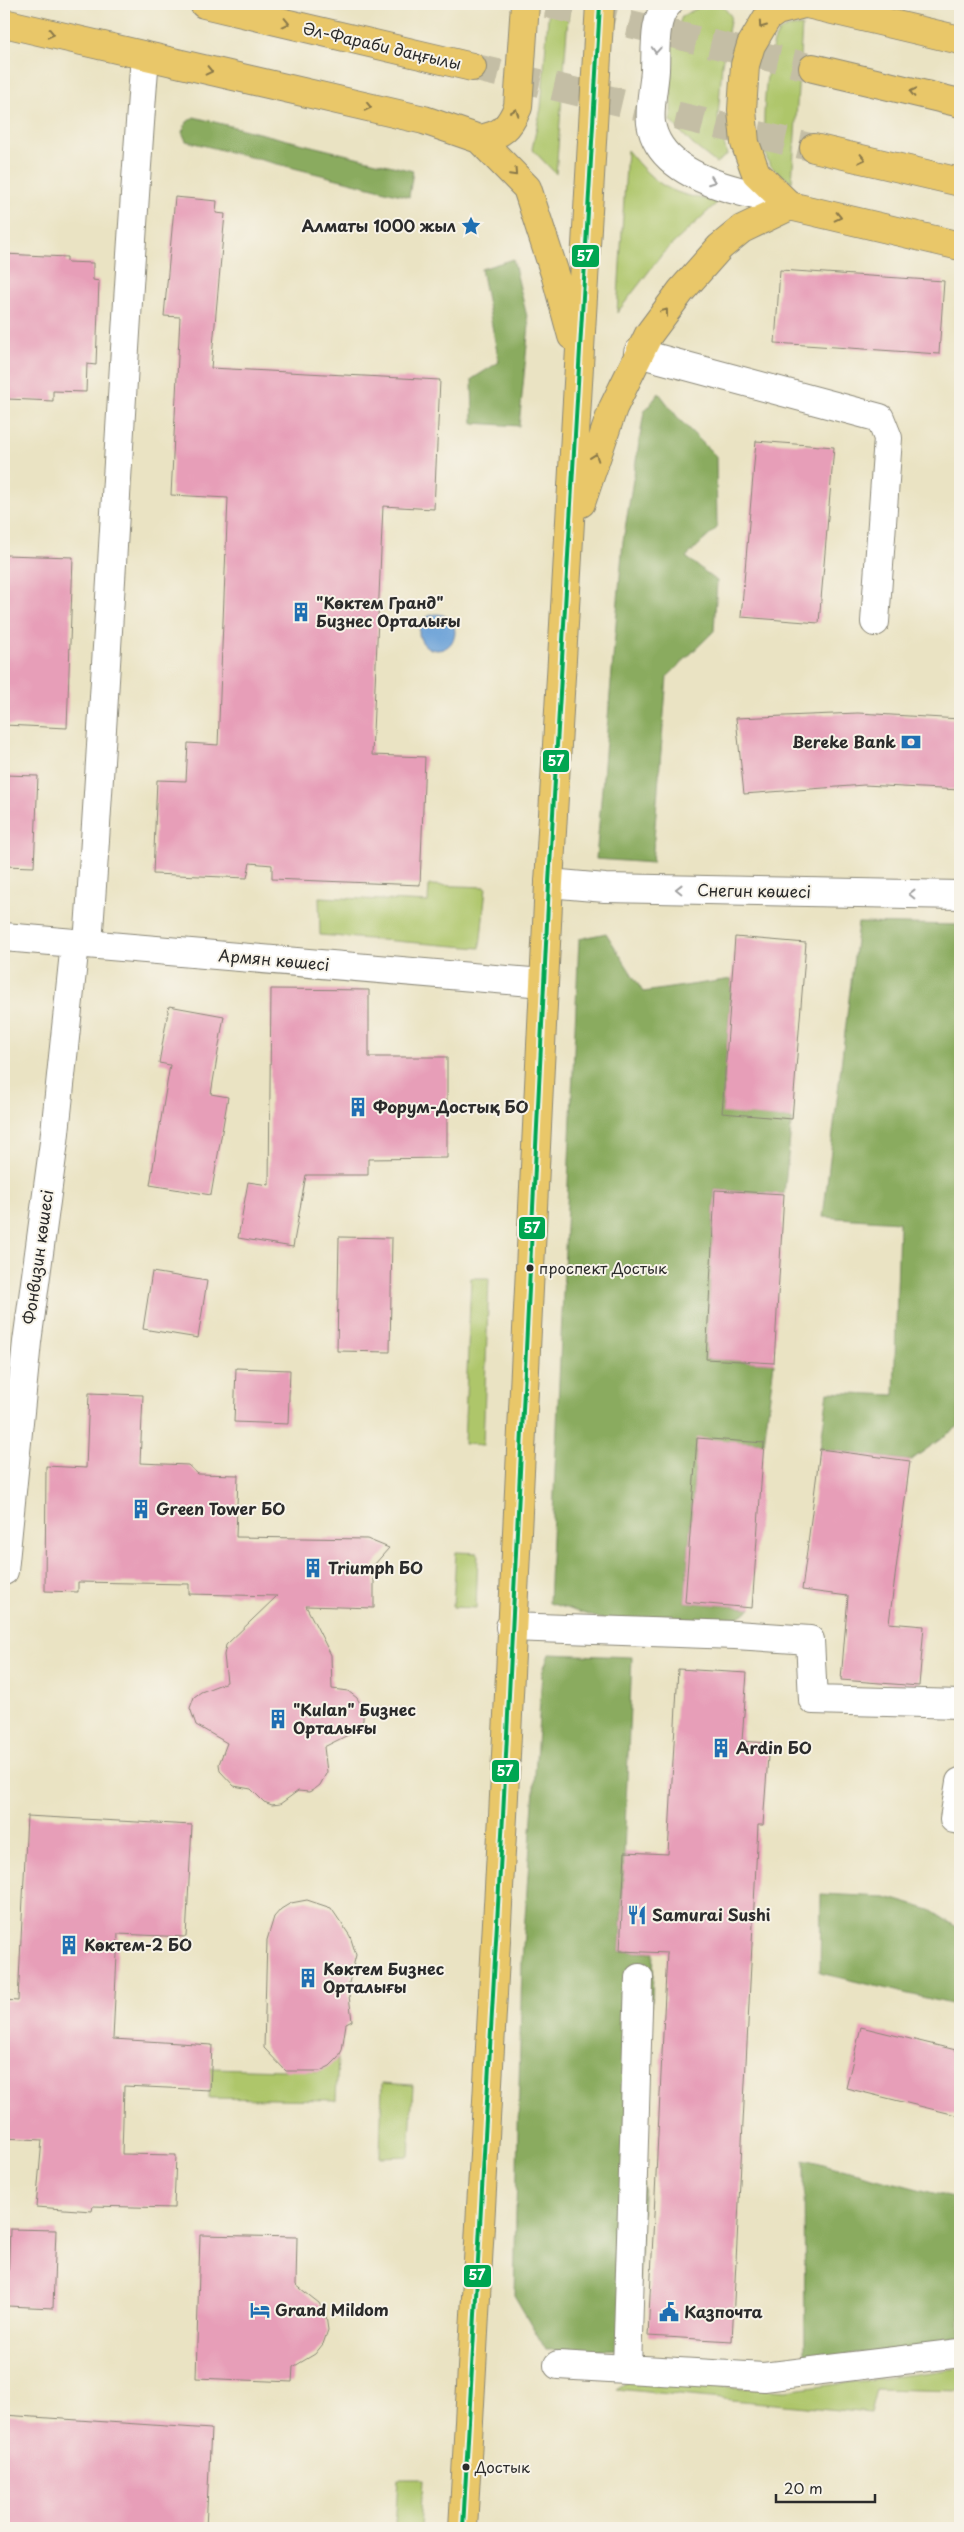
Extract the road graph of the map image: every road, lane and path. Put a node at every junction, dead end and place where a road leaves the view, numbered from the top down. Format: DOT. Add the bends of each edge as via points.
graph roads {
  1 [pos="204,4"];
  2 [pos="525,4"];
  3 [pos="600,4"];
  4 [pos="668,4"];
  5 [pos="806,4"];
  6 [pos="4,23"];
  7 [pos="960,40"];
  8 [pos="145,56"];
  9 [pos="472,67"];
  10 [pos="812,68"];
  11 [pos="960,103"];
  12 [pos="479,139"];
  13 [pos="814,148"];
  14 [pos="960,182"];
  15 [pos="790,206"];
  16 [pos="960,246"];
  17 [pos="638,353"];
  18 [pos="578,364"];
  19 [pos="568,555"];
  20 [pos="876,622"];
  21 [pos="549,883"];
  22 [pos="960,895"];
  23 [pos="4,938"];
  24 [pos="81,943"];
  25 [pos="543,983"];
  26 [pos="4,1571"];
  27 [pos="510,1627"];
  28 [pos="960,1704"];
  29 [pos="960,1782"];
  30 [pos="960,1820"];
  31 [pos="638,1978"];
  32 [pos="960,2353"];
  33 [pos="558,2365"];
  34 [pos="627,2368"];
  35 [pos="463,2528"];
  1 -- 9 [label="main road, Әл-Фараби даңғылы, one-way"];
  12 -- 2 [label="main road, one-way" via="496,136 512,123 518,107"];
  3 -- 18 [label="main road"];
  4 -- 15 [label="street, one-way" via="658,25 651,122 655,139 665,154 690,173"];
  5 -- 7 [label="main road"];
  5 -- 15 [label="main road, one-way" via="777,11 760,26 751,45 742,88 742,118 749,161 763,183"];
  6 -- 8 [label="main road, one-way"];
  8 -- 12 [label="main road, one-way" via="424,120"];
  8 -- 24 [label="street, Фонвизин көшесі" via="102,745"];
  11 -- 10 [label="main road, one-way"];
  12 -- 18 [label="main road, one-way" via="527,188 558,284"];
  13 -- 14 [label="main road, one-way"];
  15 -- 16 [label="main road, one-way"];
  17 -- 15 [label="main road, one-way" via="681,291 720,247 742,229"];
  19 -- 17 [label="main road, one-way" via="596,455"];
  17 -- 20 [label="street" via="880,418 888,438"];
  18 -- 19 [label="main road"];
  19 -- 21 [label="main road"];
  22 -- 21 [label="street, Снегин көшесі, one-way" via="605,888"];
  21 -- 25 [label="main road"];
  23 -- 24 [label="street, Армян көшесі"];
  24 -- 25 [label="street, Армян көшесі"];
  24 -- 26 [label="street, Фонвизин көшесі" via="27,1342"];
  25 -- 27 [label="main road"];
  27 -- 28 [label="street" via="810,1640 813,1700"];
  27 -- 35 [label="main road"];
  29 -- 30 [label="street" via="954,1819"];
  31 -- 34 [label="street"];
  32 -- 34 [label="street" via="764,2377"];
  33 -- 34 [label="street"];
}
